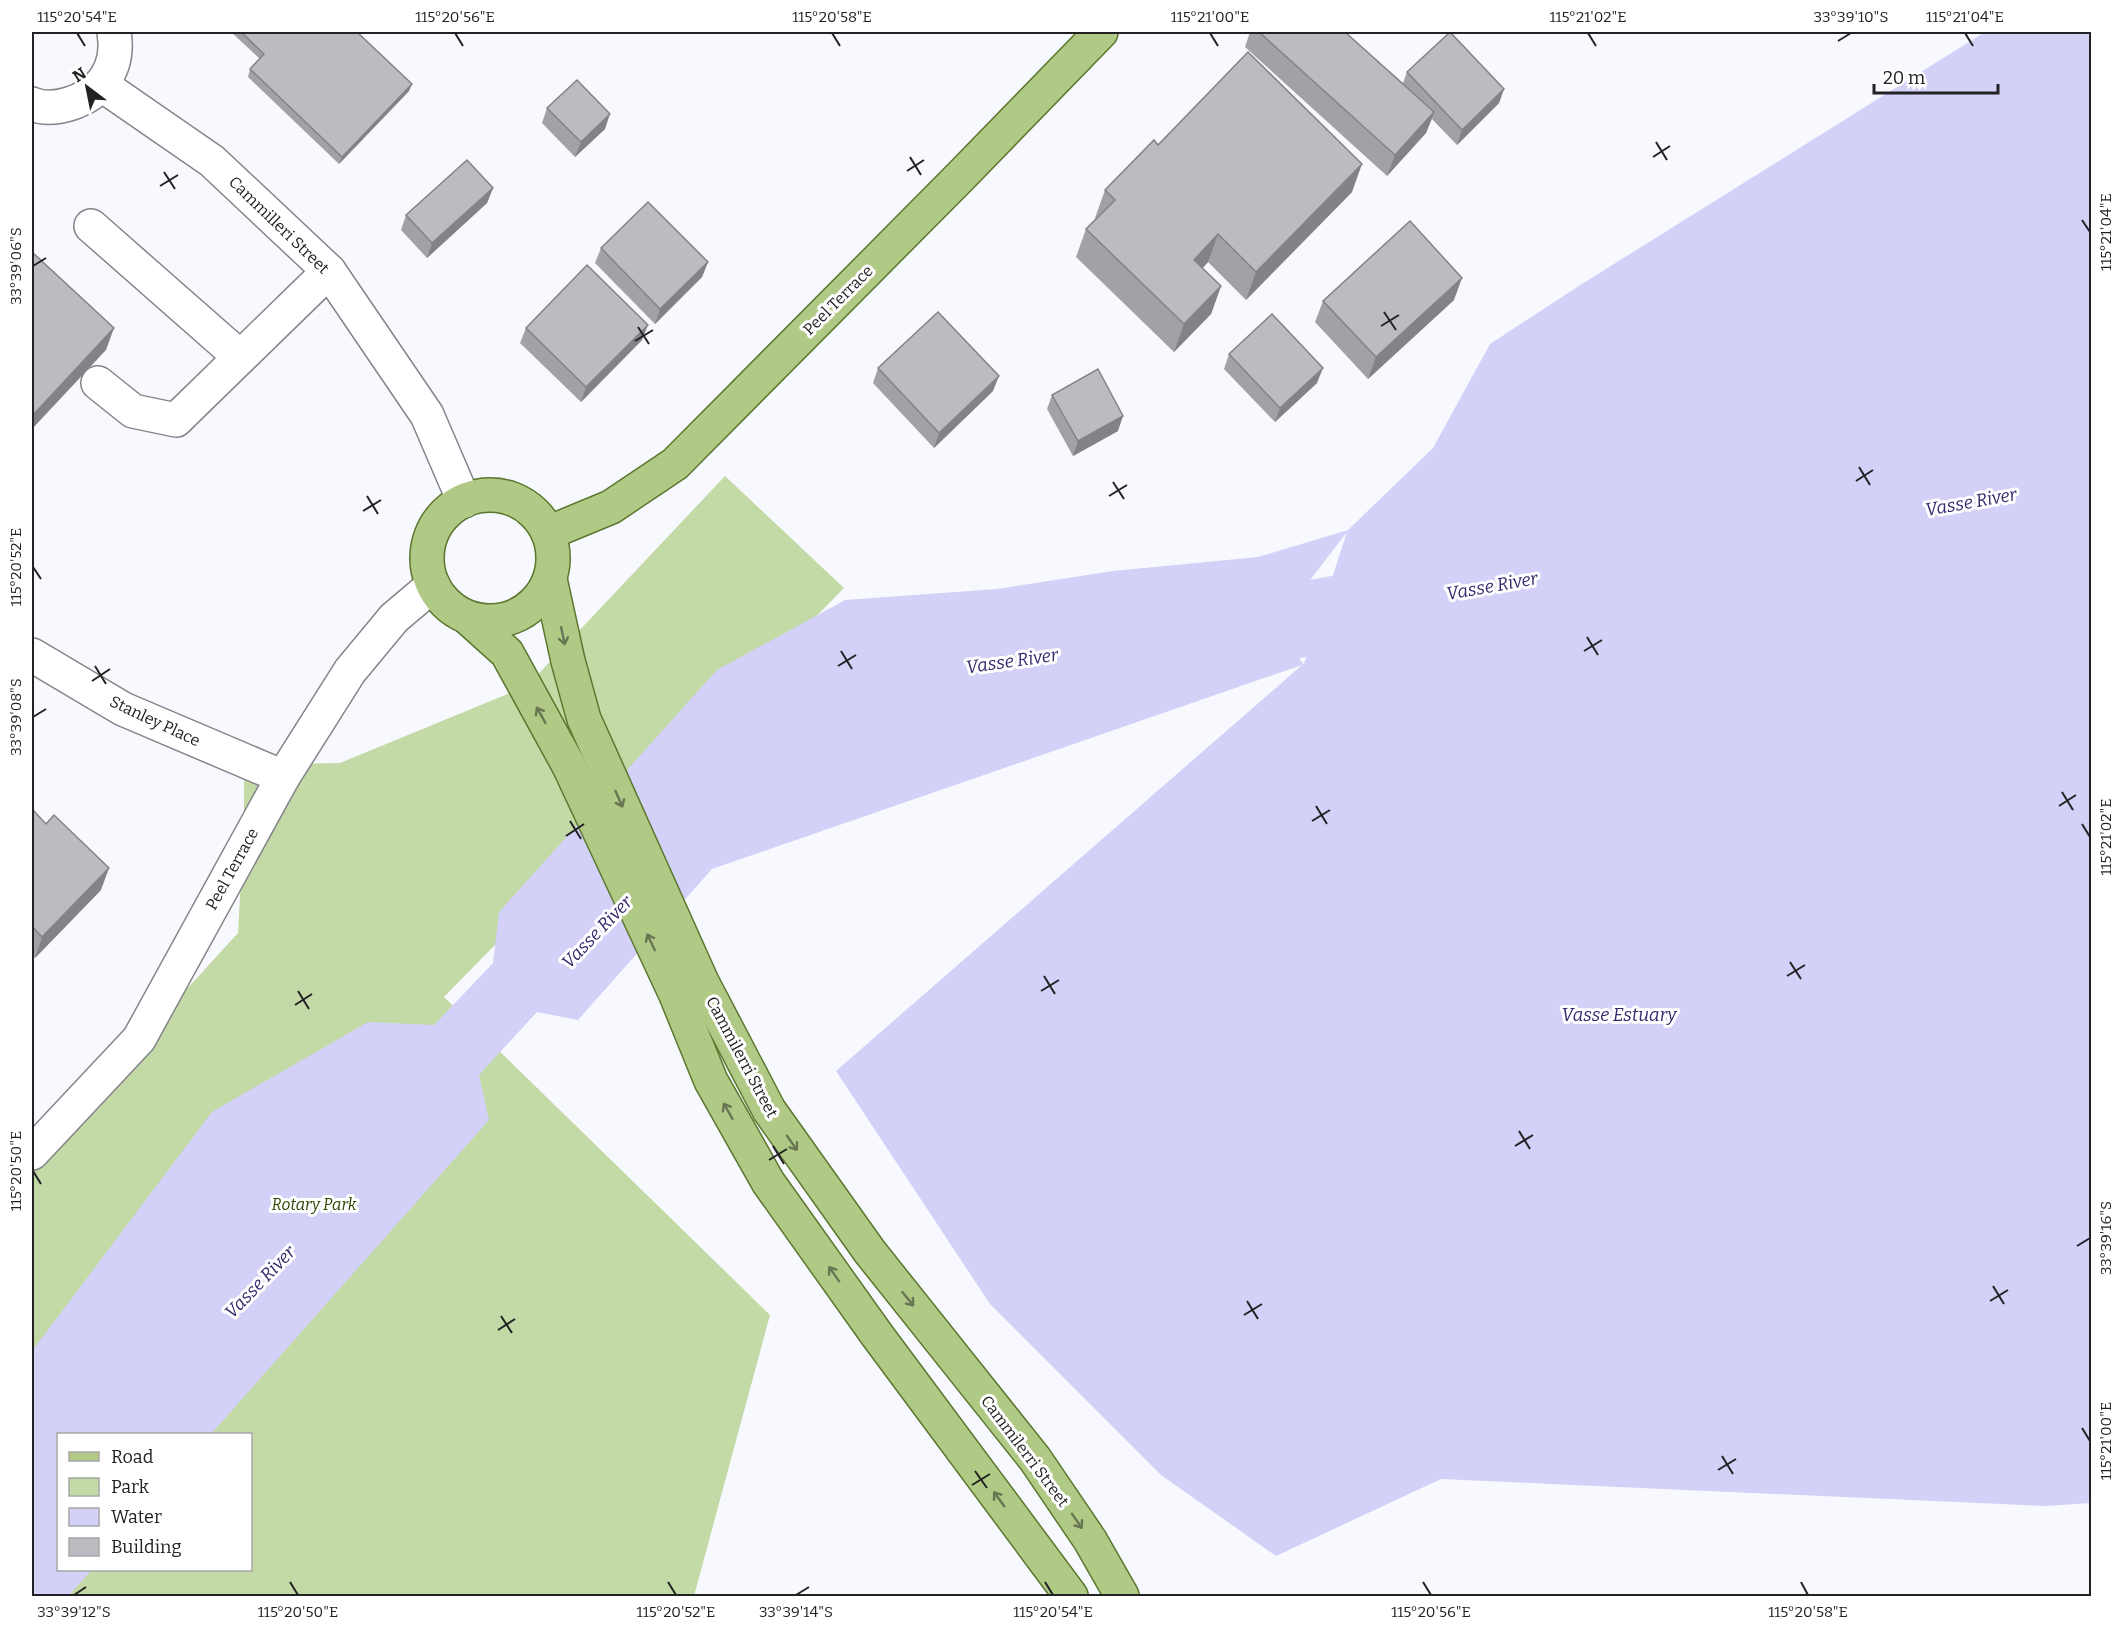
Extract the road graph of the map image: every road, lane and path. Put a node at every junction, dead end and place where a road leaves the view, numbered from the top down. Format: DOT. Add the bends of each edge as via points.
graph roads {
  1 [pos="114,32"];
  2 [pos="1101,32"];
  3 [pos="102,85"];
  4 [pos="32,104"];
  5 [pos="91,226"];
  6 [pos="329,271"];
  7 [pos="240,357"];
  8 [pos="98,382"];
  9 [pos="464,501"];
  10 [pos="548,532"];
  11 [pos="550,579"];
  12 [pos="433,585"];
  13 [pos="467,617"];
  14 [pos="32,655"];
  15 [pos="283,777"];
  16 [pos="689,988"];
  17 [pos="32,1153"];
  18 [pos="1071,1596"];
  19 [pos="1122,1596"];
  1 -- 3 [label="street" via="112,66"];
  2 -- 10 [label="main road, Peel Terrace" via="675,464 611,507"];
  3 -- 4 [label="street" via="85,99 57,108"];
  3 -- 6 [label="street, Cammilleri Street" via="212,161"];
  5 -- 7 [label="street"];
  6 -- 7 [label="street"];
  6 -- 9 [label="street, Cammilleri Street" via="427,415"];
  7 -- 8 [label="street" via="176,420 133,411"];
  9 -- 10 [label="main road" via="483,495 512,499 538,516"];
  9 -- 12 [label="main road" via="438,522 430,537 427,561"];
  10 -- 11 [label="main road" via="553,548"];
  11 -- 13 [label="main road" via="540,597 507,620"];
  11 -- 16 [label="main road, Cammilerri Street, one-way" via="584,719"];
  12 -- 13 [label="main road" via="447,604"];
  12 -- 15 [label="street, Peel Terrace" via="394,618 350,671"];
  16 -- 13 [label="main road, Cammilerri Street, one-way" via="507,653"];
  14 -- 15 [label="street, Stanley Place" via="123,709"];
  15 -- 17 [label="street, Peel Terrace" via="139,1039"];
  18 -- 16 [label="main road, Cammilerri Street, one-way" via="768,1182 711,1081"];
  16 -- 19 [label="main road, Cammilerri Street, one-way" via="769,1110 870,1252 1035,1459 1090,1540"];
}
